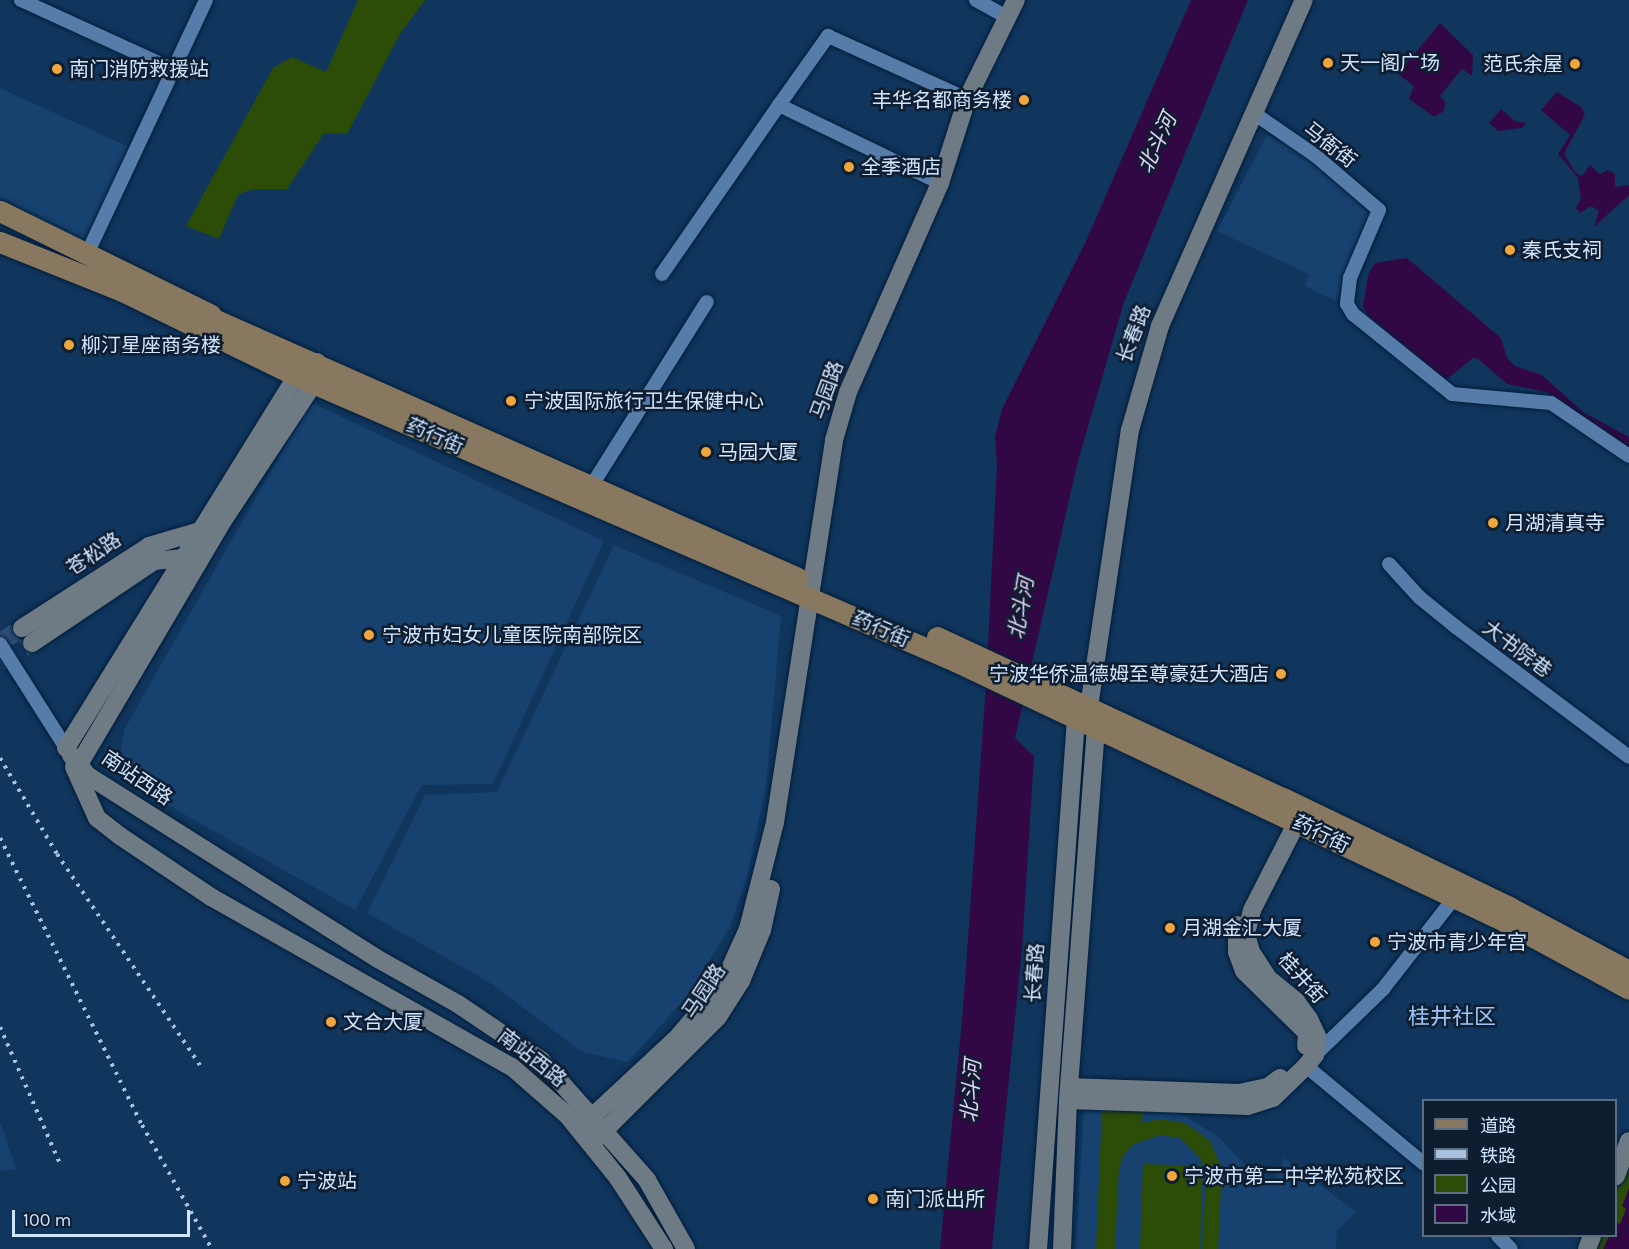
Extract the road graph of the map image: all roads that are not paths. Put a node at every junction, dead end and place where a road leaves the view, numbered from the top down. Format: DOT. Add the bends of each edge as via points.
graph roads {
  1 [pos="21,0"];
  2 [pos="206,0"];
  3 [pos="976,0"];
  4 [pos="1016,0"];
  5 [pos="1304,0"];
  6 [pos="1007,17"];
  7 [pos="174,70"];
  8 [pos="967,99"];
  9 [pos="779,105"];
  10 [pos="1255,114"];
  11 [pos="940,183"];
  12 [pos="0,211"];
  13 [pos="0,232"];
  14 [pos="0,242"];
  15 [pos="87,254"];
  16 [pos="0,255"];
  17 [pos="662,274"];
  18 [pos="126,287"];
  19 [pos="707,302"];
  20 [pos="230,333"];
  21 [pos="317,362"];
  22 [pos="305,379"];
  23 [pos="1629,456"];
  24 [pos="592,485"];
  25 [pos="197,532"];
  26 [pos="181,558"];
  27 [pos="1389,564"];
  28 [pos="812,592"];
  29 [pos="0,644"];
  30 [pos="1083,710"];
  31 [pos="1096,729"];
  32 [pos="66,748"];
  33 [pos="1629,757"];
  34 [pos="79,764"];
  35 [pos="1291,820"];
  36 [pos="1455,898"];
  37 [pos="1629,971"];
  38 [pos="1629,989"];
  39 [pos="1311,1061"];
  40 [pos="1068,1094"];
  41 [pos="600,1124"];
  42 [pos="579,1129"];
  43 [pos="1629,1141"];
  44 [pos="591,1144"];
  45 [pos="1422,1162"];
  46 [pos="1617,1173"];
  47 [pos="1499,1237"];
  48 [pos="664,1249"];
  49 [pos="686,1249"];
  50 [pos="1038,1249"];
  51 [pos="1062,1249"];
  52 [pos="1511,1249"];
  1 -- 7 [label="street"];
  2 -- 7 [label="street"];
  3 -- 6 [label="street"];
  4 -- 6 [label="main road, 马园路"];
  5 -- 10 [label="main road, 长春路"];
  6 -- 8 [label="main road, 马园路"];
  7 -- 15 [label="street"];
  8 -- 9 [label="street" via="828,36"];
  8 -- 11 [label="main road, 马园路"];
  9 -- 11 [label="street"];
  9 -- 17 [label="street"];
  10 -- 23 [label="street, 马衙街" via="1316,156 1379,210 1350,278 1347,304 1353,314 1452,394 1551,403"];
  10 -- 30 [label="main road, 长春路" via="1160,326 1143,374"];
  11 -- 28 [label="main road, 马园路" via="848,392 834,440"];
  12 -- 15 [label="main road"];
  13 -- 18 [label="main road"];
  14 -- 18 [label="main road"];
  15 -- 20 [label="main road"];
  16 -- 20 [label="main road"];
  18 -- 20 [label="main road, 药行街"];
  19 -- 24 [label="street"];
  20 -- 21 [label="main road, 药行街"];
  20 -- 22 [label="main road, 药行街"];
  21 -- 22 [label="main road"];
  21 -- 24 [label="main road, 药行街"];
  22 -- 25 [label="main road"];
  22 -- 28 [label="main road, 药行街"];
  22 -- 34 [label="main road"];
  24 -- 28 [label="main road, 药行街"];
  25 -- 26 [label="main road"];
  25 -- 26 [label="main road, 苍松路" via="148,546 27,635 154,561"];
  26 -- 32 [label="main road"];
  27 -- 33 [label="street, 大书院巷" via="1419,597 1456,627"];
  28 -- 30 [label="main road, 药行街"];
  28 -- 41 [label="main road, 马园路" via="775,822 774,876 762,930 741,981 718,1017 687,1052"];
  29 -- 32 [label="street"];
  30 -- 31 [label="main road, 药行街"];
  30 -- 37 [label="main road, 药行街" via="1509,907"];
  30 -- 50 [label="main road, 长春路"];
  31 -- 35 [label="main road, 药行街"];
  31 -- 40 [label="main road"];
  32 -- 34 [label="main road, 南站西路"];
  32 -- 42 [label="main road, 南站西路" via="97,818 120,836 211,897 512,1066"];
  34 -- 41 [label="main road, 南站西路" via="87,775 378,959 458,1004 532,1054"];
  35 -- 36 [label="main road, 药行街"];
  35 -- 39 [label="main road, 桂井街" via="1246,933 1251,952 1268,978 1296,1001 1309,1019 1317,1036"];
  35 -- 40 [label="main road, 桂井街" via="1241,908 1235,931 1244,971 1307,1033 1306,1047 1293,1068 1268,1087 1239,1094"];
  36 -- 38 [label="main road, 药行街"];
  36 -- 39 [label="street" via="1383,989"];
  39 -- 40 [label="main road" via="1273,1098 1248,1106"];
  39 -- 45 [label="street"];
  40 -- 51 [label="main road"];
  41 -- 42 [label="main road, 马园路"];
  41 -- 44 [label="main road, 马园路"];
  41 -- 49 [label="main road, 南站西路" via="647,1180"];
  42 -- 44 [label="main road, 南站西路"];
  43 -- 46 [label="main road"];
  44 -- 48 [label="main road, 南站西路"];
  47 -- 52 [label="street"];
}
